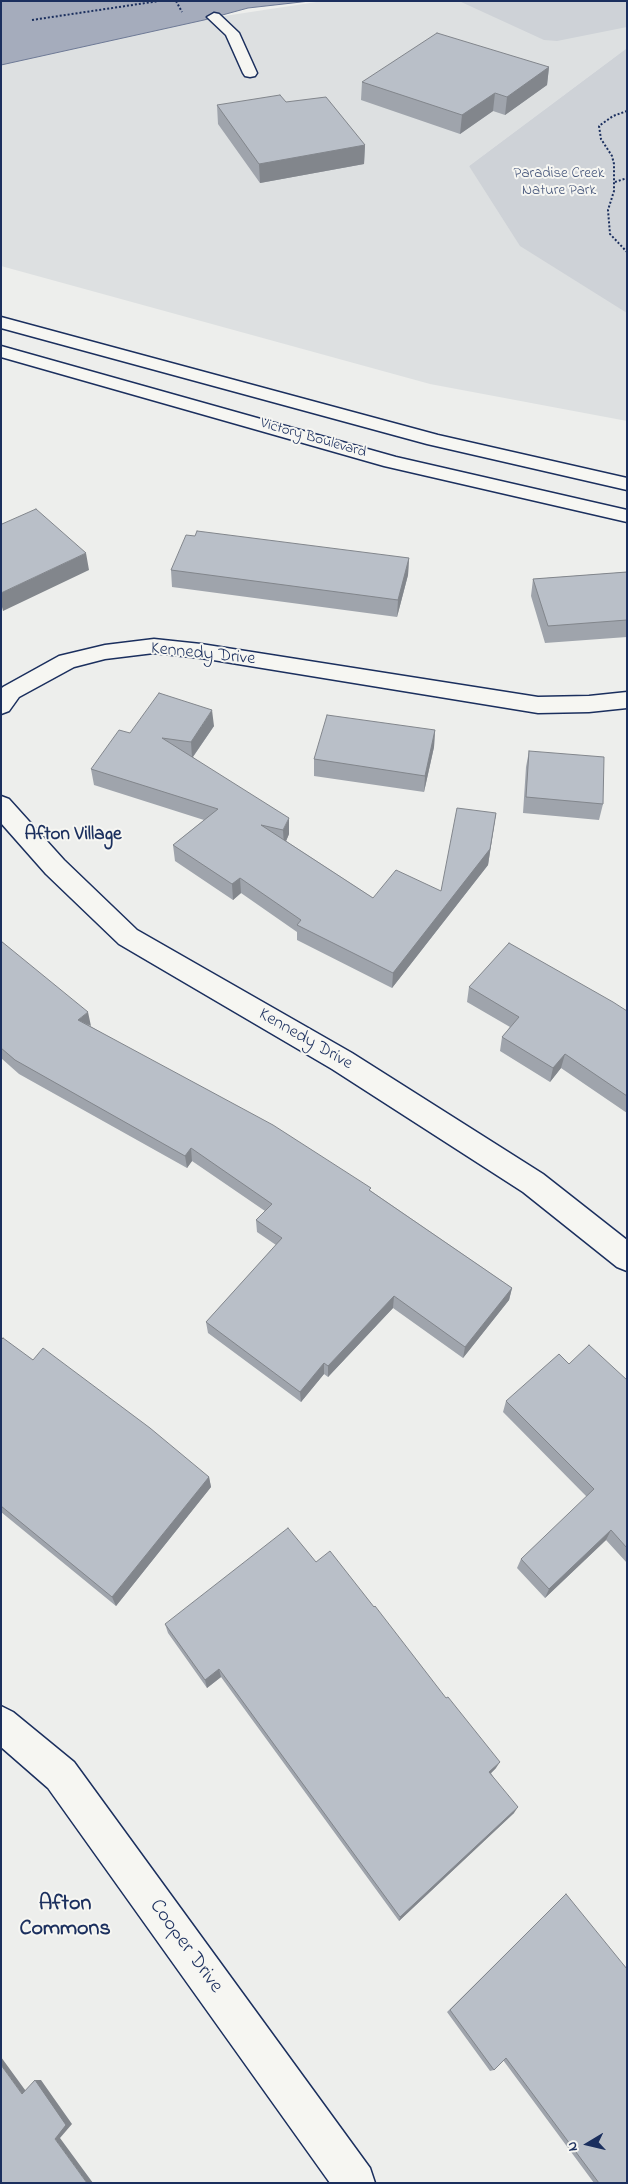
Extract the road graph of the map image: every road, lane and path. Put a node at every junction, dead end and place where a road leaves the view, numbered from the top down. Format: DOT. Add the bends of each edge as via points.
graph roads {
  1 [pos="159,1"];
  2 [pos="214,17"];
  3 [pos="32,20"];
  4 [pos="250,73"];
  5 [pos="627,111"];
  6 [pos="627,178"];
  7 [pos="614,182"];
  8 [pos="627,252"];
  9 [pos="1,322"];
  10 [pos="1,351"];
  11 [pos="627,484"];
  12 [pos="627,516"];
  13 [pos="627,700"];
  14 [pos="1,706"];
  15 [pos="1,805"];
  16 [pos="627,1258"];
  17 [pos="1,1724"];
  18 [pos="355,2183"];
  1 -- 3 [label="path"];
  2 -- 4 [label="street" via="232,33"];
  5 -- 7 [label="path" via="599,126 601,139 612,156"];
  6 -- 7 [label="path"];
  7 -- 8 [label="path" via="608,210 610,234"];
  9 -- 11 [label="street, Victory Boulevard" via="434,440"];
  10 -- 12 [label="street, Victory Boulevard" via="391,462"];
  13 -- 14 [label="street, Kennedy Drive" via="538,705 154,646 67,661 11,692"];
  15 -- 16 [label="street, Kennedy Drive" via="55,867 128,937 342,1061 533,1183"];
  17 -- 18 [label="street, Cooper Drive" via="61,1776"];
}
